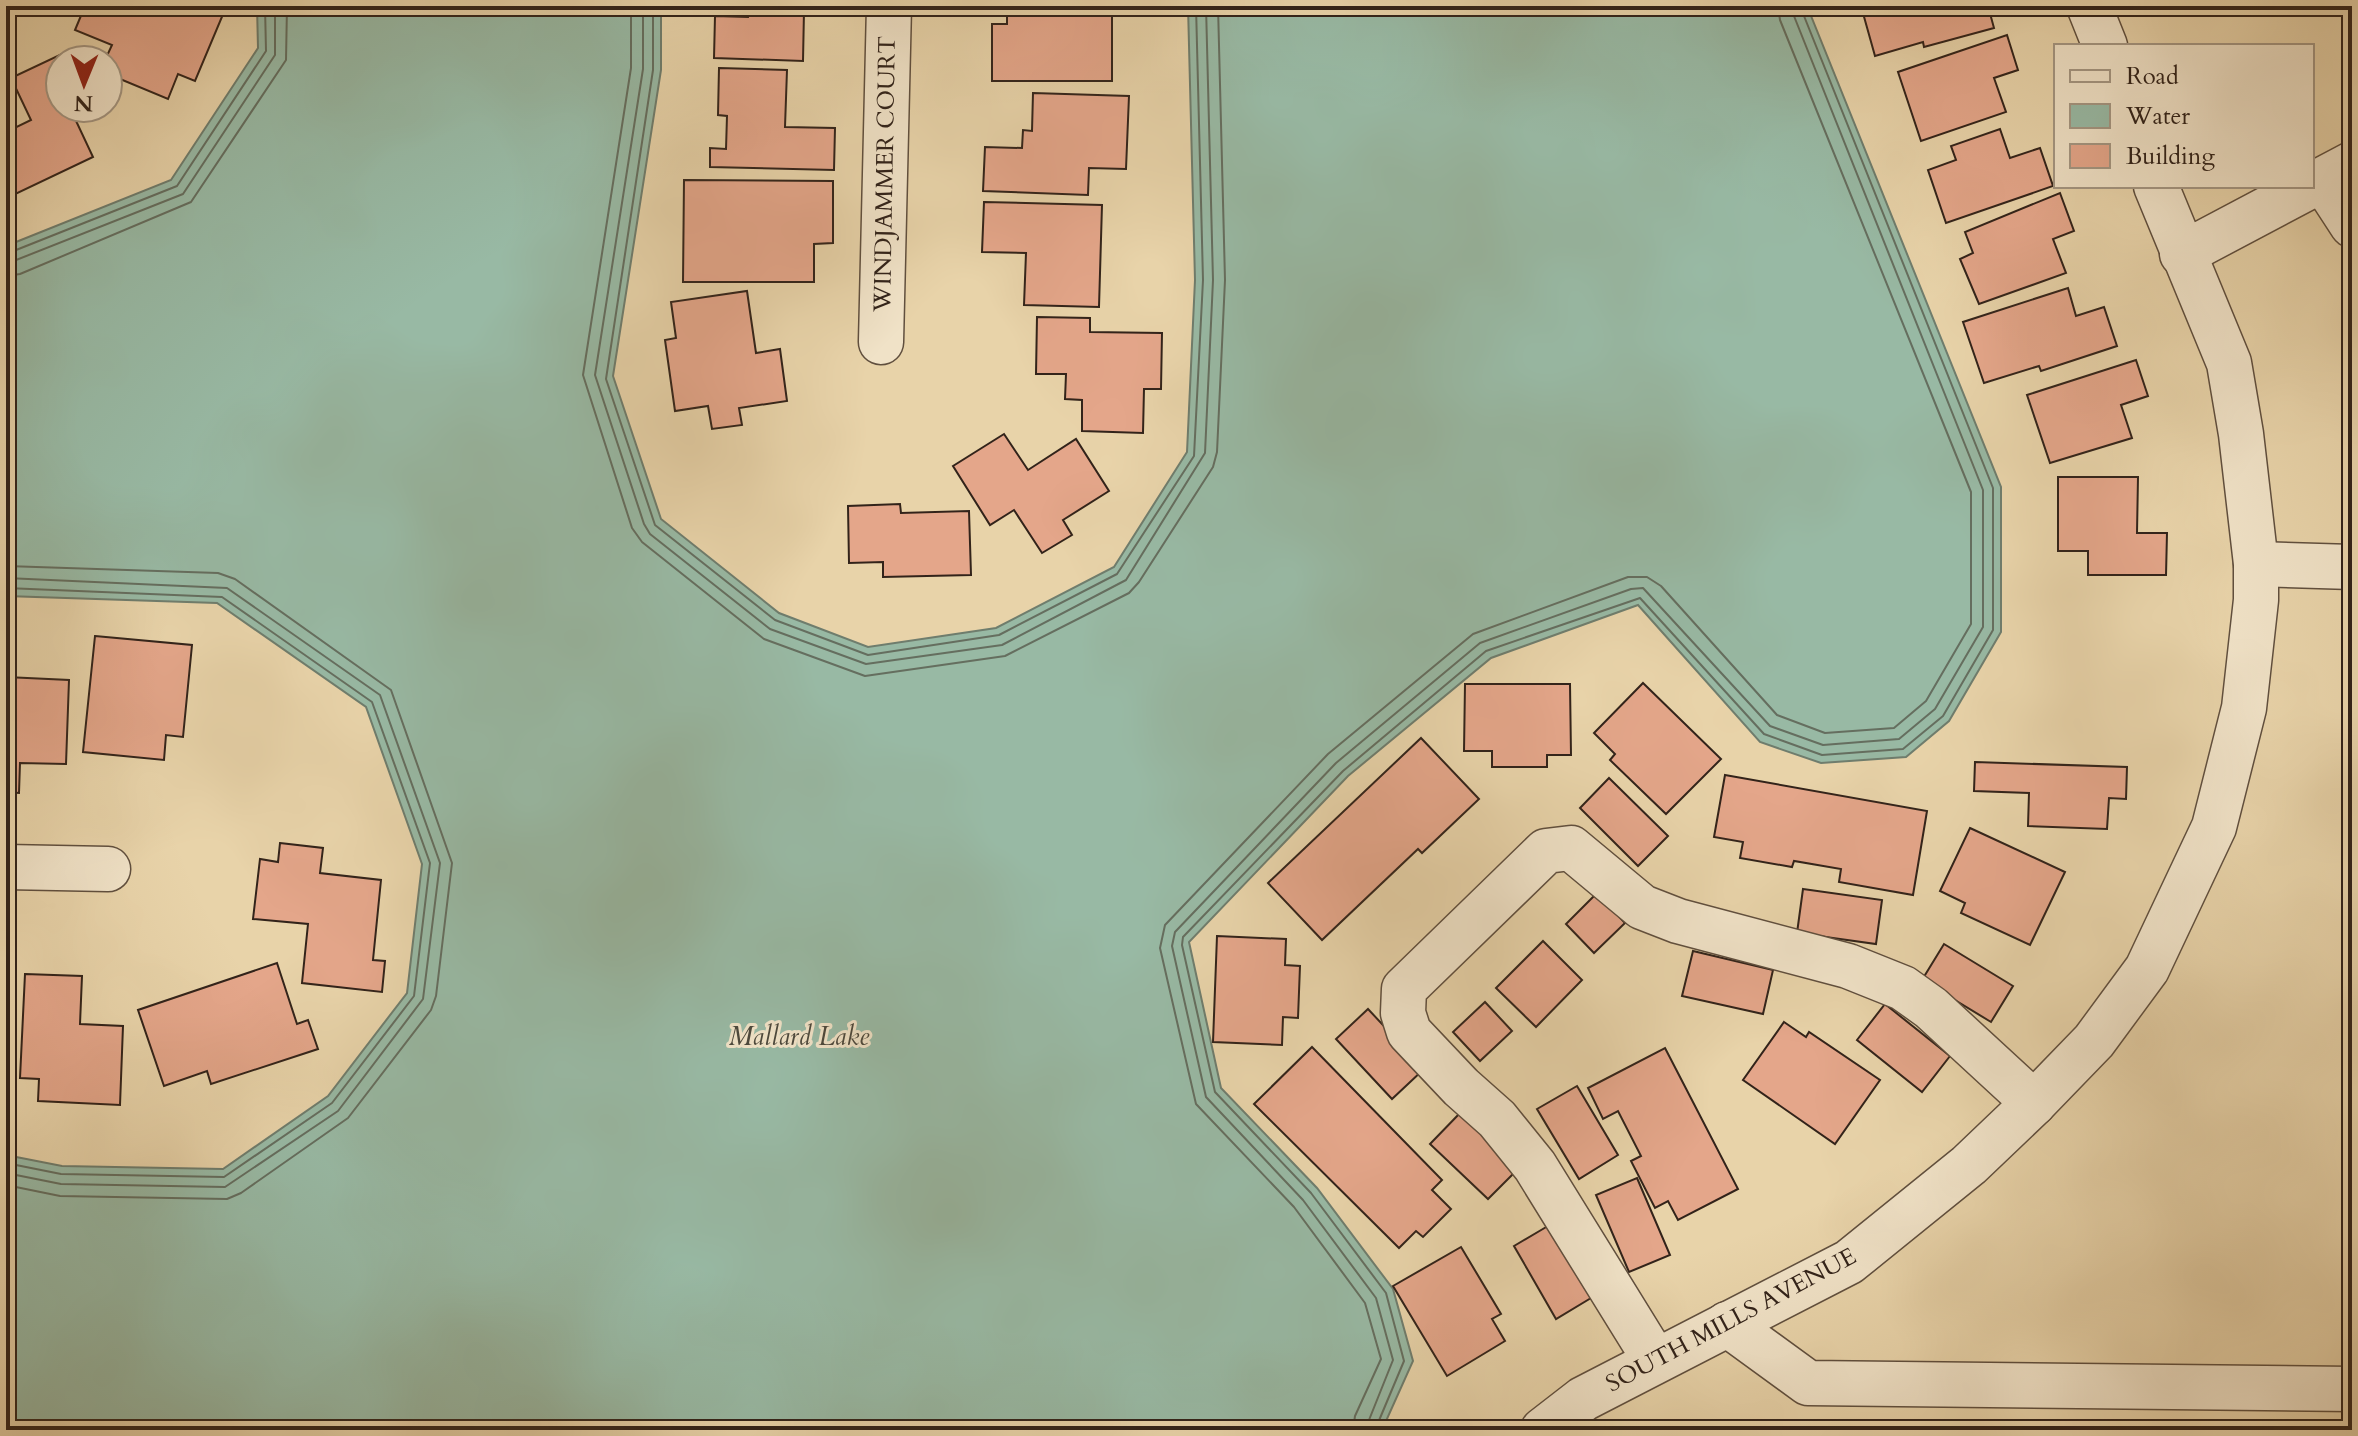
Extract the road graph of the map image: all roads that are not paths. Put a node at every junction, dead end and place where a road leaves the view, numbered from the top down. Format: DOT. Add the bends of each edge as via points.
graph roads {
  1 [pos="889,6"];
  2 [pos="2089,6"];
  3 [pos="2104,44"];
  4 [pos="2338,173"];
  5 [pos="2314,185"];
  6 [pos="2157,188"];
  7 [pos="2309,188"];
  8 [pos="2352,225"];
  9 [pos="2182,254"];
  10 [pos="881,342"];
  11 [pos="2256,564"];
  12 [pos="2352,567"];
  13 [pos="6,867"];
  14 [pos="108,869"];
  15 [pos="2034,1103"];
  16 [pos="1727,1324"];
  17 [pos="1655,1360"];
  18 [pos="2352,1389"];
  19 [pos="1543,1430"];
  1 -- 10 [label="street, WINDJAMMER COURT"];
  2 -- 3 [label="street"];
  4 -- 5 [label="street"];
  4 -- 8 [label="street"];
  6 -- 9 [label="street, SOUTH MILLS AVENUE"];
  7 -- 9 [label="street"];
  9 -- 11 [label="street, SOUTH MILLS AVENUE" via="2229,363"];
  11 -- 12 [label="street"];
  11 -- 15 [label="street, SOUTH MILLS AVENUE" via="2244,708 2214,827 2147,969 2094,1041"];
  13 -- 14 [label="street"];
  15 -- 16 [label="street, SOUTH MILLS AVENUE" via="1969,1165 1849,1262"];
  15 -- 17 [label="street" via="1903,988 1848,966 1678,921 1642,907 1571,848 1546,851 1404,989 1403,1013 1409,1032 1497,1119 1535,1166"];
  16 -- 17 [label="street, SOUTH MILLS AVENUE"];
  16 -- 18 [label="street" via="1808,1383"];
  17 -- 19 [label="street, SOUTH MILLS AVENUE" via="1583,1399"];
}
